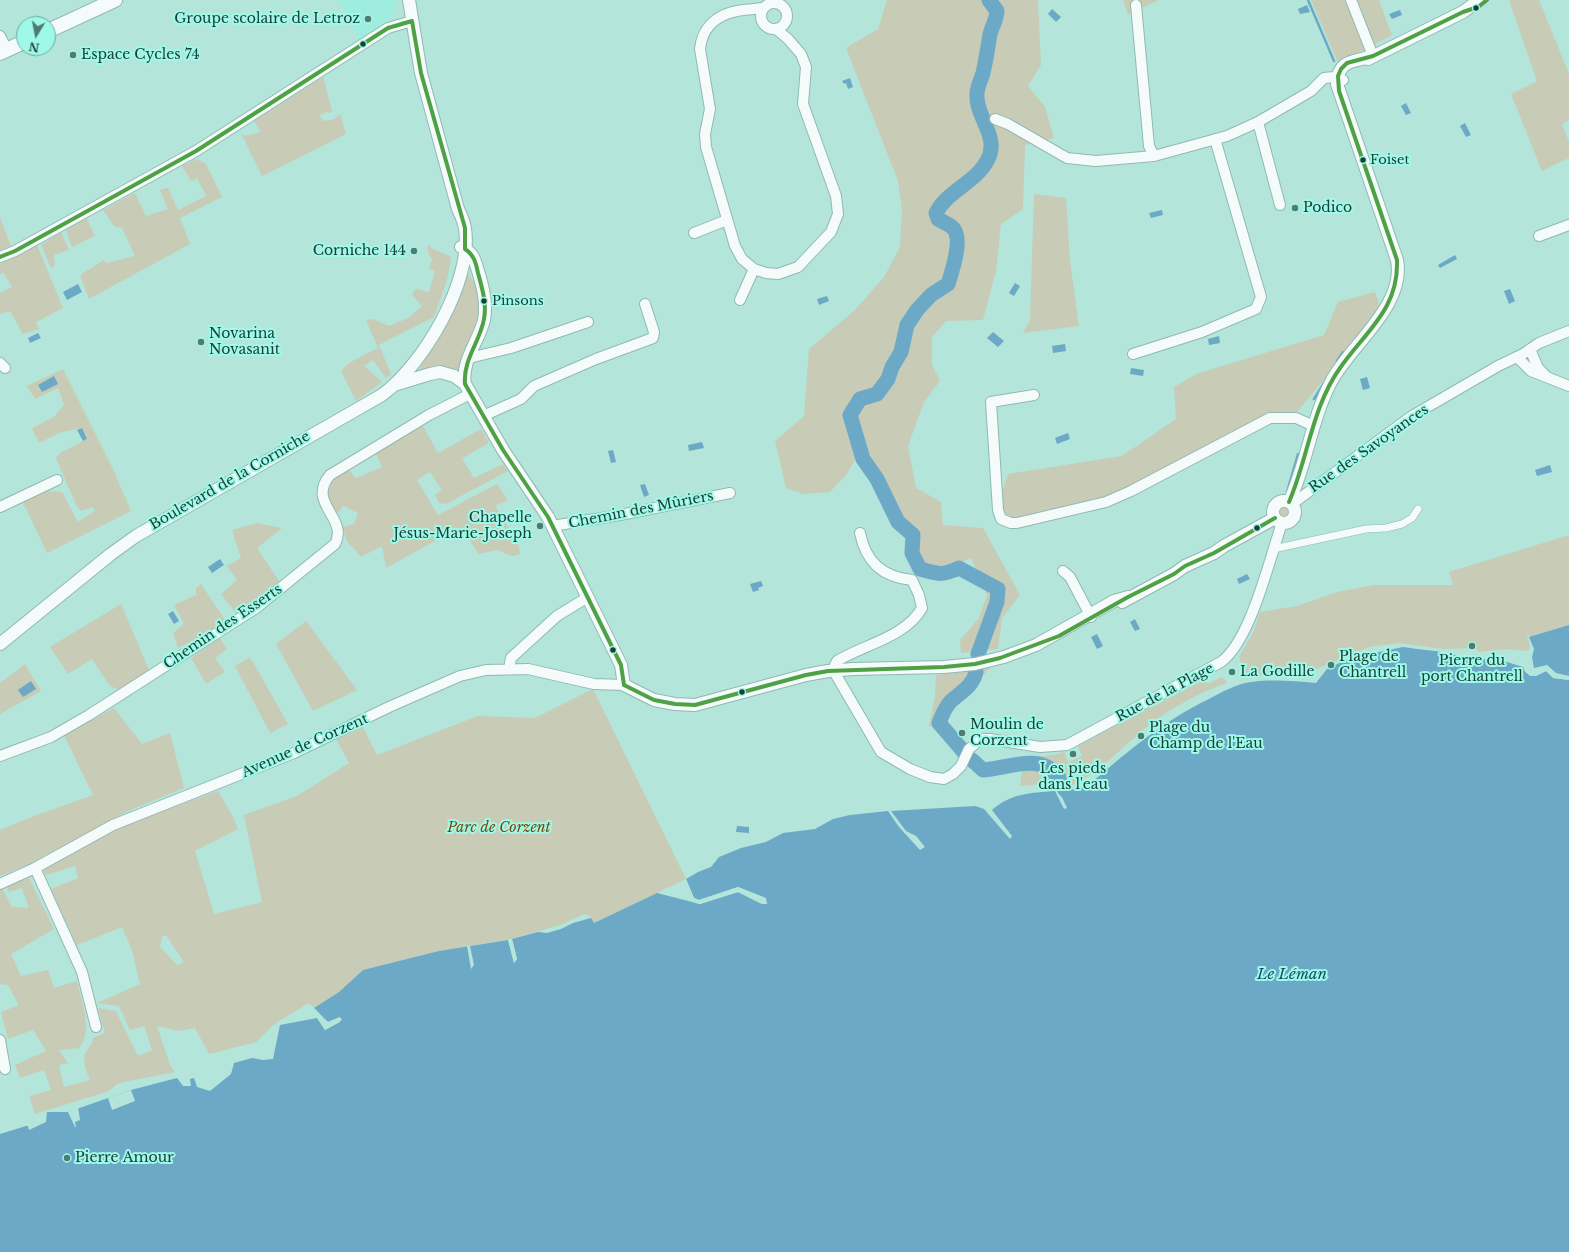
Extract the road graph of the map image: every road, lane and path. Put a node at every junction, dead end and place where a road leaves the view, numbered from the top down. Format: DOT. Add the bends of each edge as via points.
graph roads {
  1 [pos="101,0"];
  2 [pos="115,0"];
  3 [pos="402,0"];
  4 [pos="409,0"];
  5 [pos="1351,0"];
  6 [pos="1479,0"];
  7 [pos="1487,0"];
  8 [pos="773,3"];
  9 [pos="1136,5"];
  10 [pos="747,11"];
  11 [pos="1464,12"];
  12 [pos="762,20"];
  13 [pos="56,21"];
  14 [pos="408,22"];
  15 [pos="786,22"];
  16 [pos="56,26"];
  17 [pos="776,29"];
  18 [pos="16,39"];
  19 [pos="788,39"];
  20 [pos="16,43"];
  21 [pos="2,46"];
  22 [pos="1373,56"];
  23 [pos="1340,79"];
  24 [pos="995,119"];
  25 [pos="1258,122"];
  26 [pos="1215,139"];
  27 [pos="1154,156"];
  28 [pos="1280,205"];
  29 [pos="727,220"];
  30 [pos="1569,225"];
  31 [pos="694,233"];
  32 [pos="1539,236"];
  33 [pos="464,254"];
  34 [pos="0,257"];
  35 [pos="754,269"];
  36 [pos="740,300"];
  37 [pos="645,304"];
  38 [pos="588,322"];
  39 [pos="1569,331"];
  40 [pos="1532,352"];
  41 [pos="1133,354"];
  42 [pos="468,358"];
  43 [pos="1519,359"];
  44 [pos="1548,377"];
  45 [pos="394,385"];
  46 [pos="1569,386"];
  47 [pos="467,389"];
  48 [pos="1034,396"];
  49 [pos="483,416"];
  50 [pos="1314,426"];
  51 [pos="56,480"];
  52 [pos="730,493"];
  53 [pos="1290,503"];
  54 [pos="0,507"];
  55 [pos="1418,509"];
  56 [pos="1278,521"];
  57 [pos="552,526"];
  58 [pos="860,533"];
  59 [pos="1273,549"];
  60 [pos="1063,571"];
  61 [pos="588,597"];
  62 [pos="1090,615"];
  63 [pos="0,644"];
  64 [pos="509,669"];
  65 [pos="836,670"];
  66 [pos="624,685"];
  67 [pos="0,756"];
  68 [pos="35,868"];
  69 [pos="0,884"];
  70 [pos="96,1027"];
  71 [pos="0,1040"];
  72 [pos="5,1068"];
  1 -- 13 [label="main road"];
  2 -- 16 [label="main road"];
  3 -- 14 [label="street, Boulevard de la Corniche"];
  4 -- 14 [label="street, Boulevard de la Corniche"];
  5 -- 22 [label="street"];
  6 -- 11 [label="street"];
  7 -- 11 [label="street" via="1478,8"];
  8 -- 10 [label="street"];
  8 -- 12 [label="street" via="762,12"];
  8 -- 15 [label="street" via="787,12"];
  9 -- 27 [label="street" via="1149,146"];
  10 -- 12 [label="street"];
  10 -- 29 [label="street" via="738,11 721,17 711,24 701,40 701,57 710,110 704,134"];
  11 -- 22 [label="street"];
  12 -- 17 [label="street" via="767,27"];
  14 -- 33 [label="street, Boulevard de la Corniche" via="465,228"];
  14 -- 34 [label="street" via="388,28 163,170"];
  15 -- 17 [label="street"];
  15 -- 19 [label="street"];
  17 -- 19 [label="street"];
  18 -- 21 [label="main road"];
  19 -- 35 [label="street" via="801,54 806,67 803,104 836,196 838,214 831,232 798,267 778,274"];
  20 -- 21 [label="main road"];
  22 -- 23 [label="street" via="1347,63 1341,68"];
  23 -- 25 [label="street" via="1322,79 1311,91"];
  23 -- 50 [label="street" via="1339,91 1396,260 1397,279 1395,290 1387,305 1332,379"];
  24 -- 27 [label="street" via="1067,158 1096,161"];
  25 -- 26 [label="street"];
  25 -- 28 [label="street"];
  26 -- 27 [label="street"];
  26 -- 41 [label="street" via="1261,298 1256,308 1202,332"];
  29 -- 31 [label="street"];
  29 -- 35 [label="street" via="737,252"];
  30 -- 32 [label="street"];
  33 -- 42 [label="street, Boulevard de la Corniche" via="483,288 485,315"];
  33 -- 45 [label="street, Boulevard de la Corniche" via="458,282 446,309 423,351"];
  35 -- 36 [label="street"];
  37 -- 49 [label="street" via="654,332 653,338 534,386 521,399"];
  38 -- 42 [label="street" via="511,348"];
  39 -- 40 [label="street, Rue des Savoyances" via="1539,343"];
  40 -- 43 [label="street, Rue des Savoyances"];
  40 -- 44 [label="street" via="1539,369"];
  42 -- 47 [label="street, Boulevard de la Corniche" via="464,376"];
  43 -- 44 [label="street" via="1531,371"];
  43 -- 53 [label="street, Rue des Savoyances" via="1489,372 1412,416"];
  44 -- 46 [label="street"];
  45 -- 47 [label="street" via="440,372 454,376"];
  45 -- 63 [label="street, Boulevard de la Corniche" via="136,536 110,554"];
  47 -- 49 [label="street"];
  47 -- 67 [label="street, Chemin des Esserts" via="429,416 324,481 323,500 338,529 336,544 256,608 70,727 25,748"];
  48 -- 50 [label="street" via="991,402 998,510 1001,519 1017,524 1106,502 1270,418 1296,418"];
  49 -- 57 [label="street"];
  50 -- 53 [label="street"];
  51 -- 54 [label="street"];
  52 -- 57 [label="street, Chemin des Mûriers"];
  53 -- 56 [label="street" via="1283,501 1276,505 1273,512"];
  53 -- 56 [label="street" via="1295,510 1295,517 1288,523"];
  55 -- 59 [label="street" via="1412,518 1402,524"];
  56 -- 59 [label="street, Rue de la Plage"];
  56 -- 62 [label="street" via="1224,546 1105,611"];
  57 -- 61 [label="street"];
  58 -- 65 [label="street" via="863,548 876,566 897,579 912,580 922,608 918,615 897,631 837,661"];
  59 -- 65 [label="street, Rue de la Plage" via="1243,635 1230,655 1217,666 1071,744 1046,747 986,738 977,741 950,776 940,779 918,773 877,748 838,680"];
  60 -- 62 [label="street" via="1070,577"];
  61 -- 64 [label="street" via="557,616 511,658"];
  61 -- 66 [label="street" via="622,669"];
  62 -- 65 [label="street" via="1059,636 1000,658 960,666"];
  64 -- 66 [label="street, Avenue de Corzent" via="547,672 594,684"];
  64 -- 68 [label="street, Avenue de Corzent" via="480,671 460,676 294,754 113,825"];
  65 -- 66 [label="street" via="806,675 695,706 654,700"];
  68 -- 69 [label="street, Avenue de Corzent"];
  68 -- 70 [label="street" via="82,972"];
  71 -- 72 [label="street"];
}
